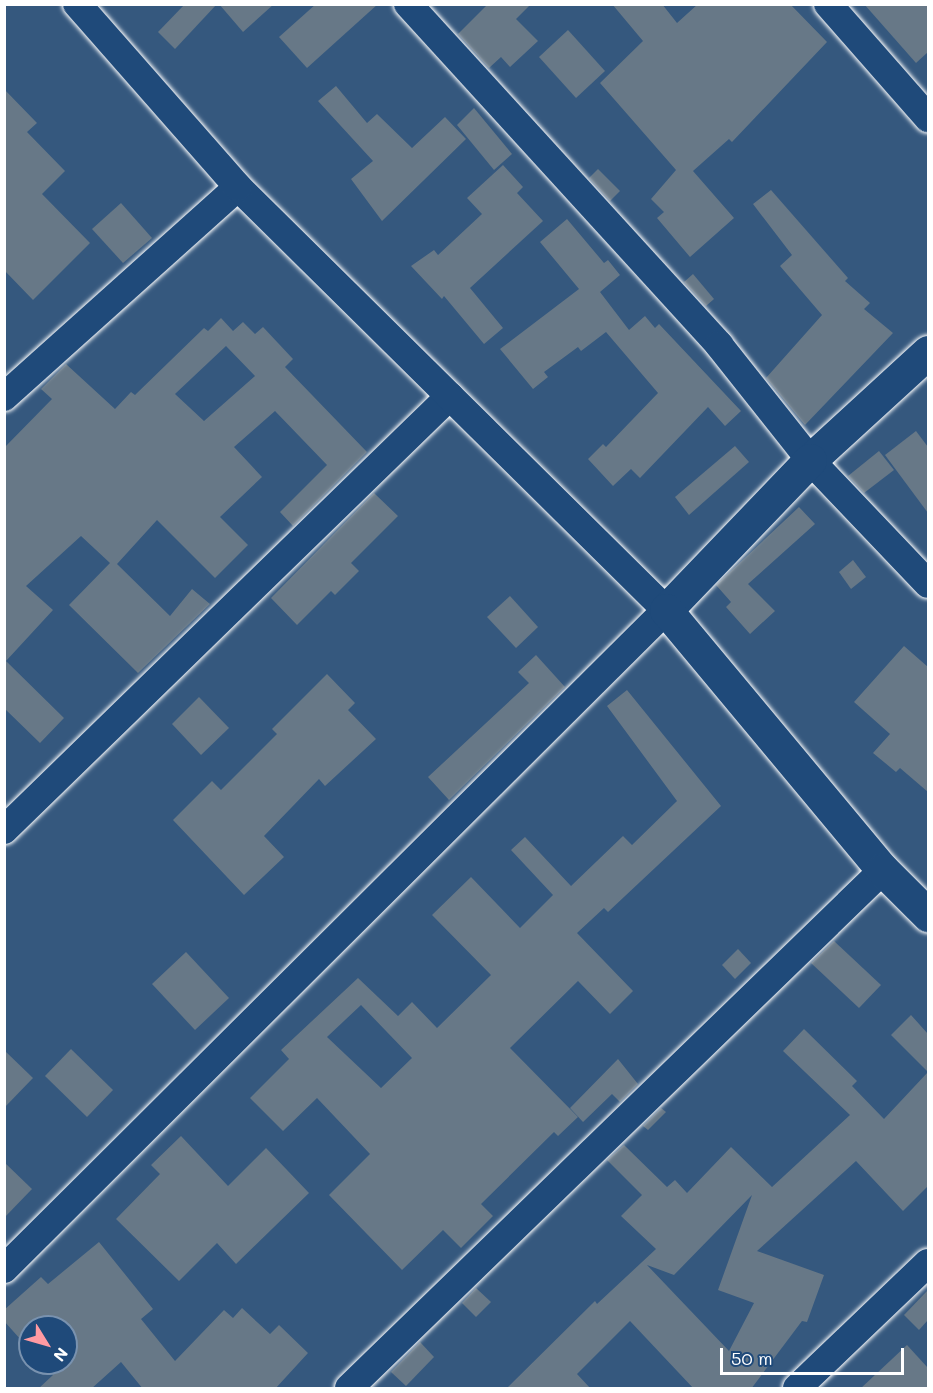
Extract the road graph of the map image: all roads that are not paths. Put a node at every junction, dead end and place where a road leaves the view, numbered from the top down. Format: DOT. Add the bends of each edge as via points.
graph roads {
  1 [pos="77,4"];
  2 [pos="408,4"];
  3 [pos="828,4"];
  4 [pos="928,118"];
  5 [pos="238,187"];
  6 [pos="928,352"];
  7 [pos="450,396"];
  8 [pos="4,397"];
  9 [pos="810,460"];
  10 [pos="928,584"];
  11 [pos="666,610"];
  12 [pos="4,830"];
  13 [pos="883,870"];
  14 [pos="928,915"];
  15 [pos="928,1263"];
  16 [pos="4,1269"];
  17 [pos="350,1389"];
  18 [pos="797,1389"];
  1 -- 5 [label="street"];
  2 -- 9 [label="street" via="718,345"];
  3 -- 4 [label="street"];
  5 -- 7 [label="street"];
  5 -- 8 [label="street"];
  6 -- 9 [label="street"];
  7 -- 11 [label="street"];
  7 -- 12 [label="street"];
  9 -- 10 [label="street"];
  9 -- 11 [label="street"];
  11 -- 13 [label="street"];
  11 -- 16 [label="street"];
  13 -- 14 [label="street"];
  13 -- 17 [label="street"];
  15 -- 18 [label="street"];
}
